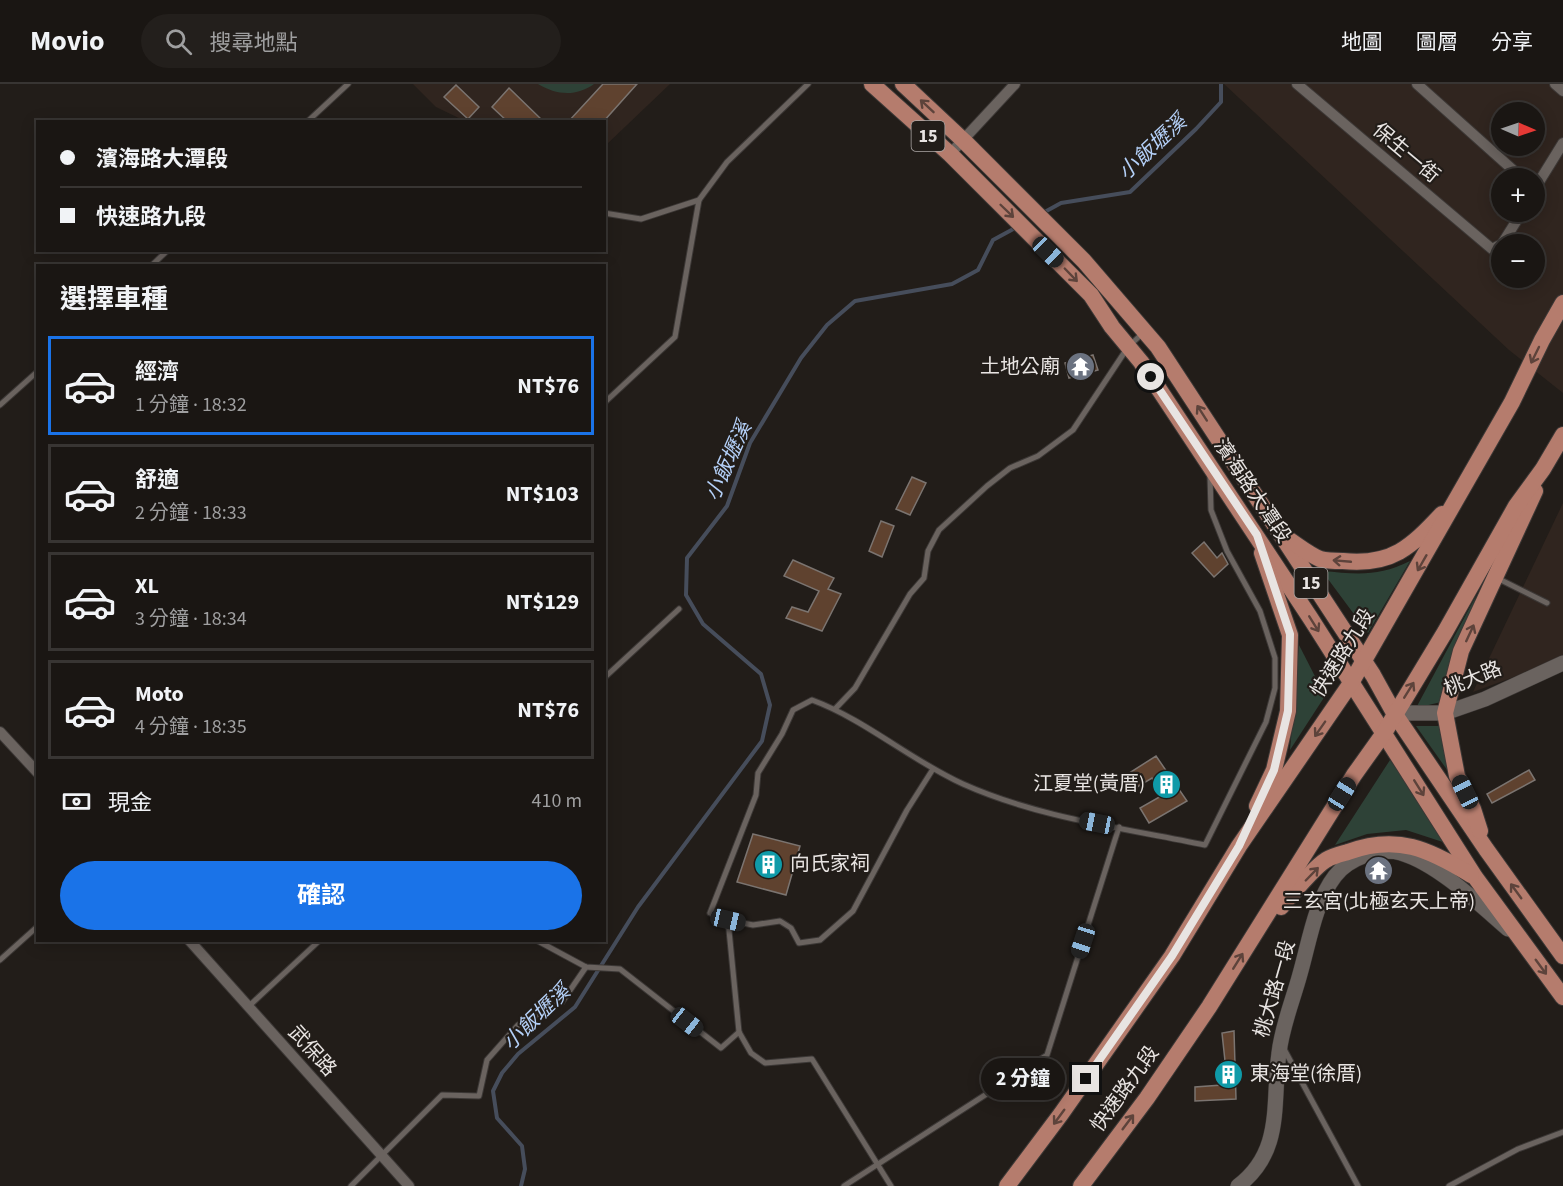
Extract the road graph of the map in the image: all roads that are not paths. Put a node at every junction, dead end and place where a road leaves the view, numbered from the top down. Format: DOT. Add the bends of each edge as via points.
graph roads {
  1 [pos="348,84"];
  2 [pos="808,84"];
  3 [pos="872,84"];
  4 [pos="903,84"];
  5 [pos="1015,84"];
  6 [pos="1297,84"];
  7 [pos="1417,84"];
  8 [pos="1555,84"];
  9 [pos="1563,91"];
  10 [pos="310,120"];
  11 [pos="964,141"];
  12 [pos="1563,143"];
  13 [pos="950,154"];
  14 [pos="1511,168"];
  15 [pos="1545,173"];
  16 [pos="699,200"];
  17 [pos="606,213"];
  18 [pos="1516,222"];
  19 [pos="166,252"];
  20 [pos="153,264"];
  21 [pos="1563,303"];
  22 [pos="1145,331"];
  23 [pos="1128,347"];
  24 [pos="36,372"];
  25 [pos="606,401"];
  26 [pos="0,405"];
  27 [pos="1563,435"];
  28 [pos="1209,465"];
  29 [pos="1543,469"];
  30 [pos="1460,496"];
  31 [pos="1278,533"];
  32 [pos="1257,535"];
  33 [pos="1496,578"];
  34 [pos="1547,603"];
  35 [pos="680,609"];
  36 [pos="1364,661"];
  37 [pos="1563,663"];
  38 [pos="606,676"];
  39 [pos="1351,683"];
  40 [pos="835,708"];
  41 [pos="1394,713"];
  42 [pos="1445,713"];
  43 [pos="0,732"];
  44 [pos="1384,733"];
  45 [pos="933,769"];
  46 [pos="36,771"];
  47 [pos="1119,827"];
  48 [pos="1239,846"];
  49 [pos="1486,849"];
  50 [pos="1475,877"];
  51 [pos="728,920"];
  52 [pos="36,928"];
  53 [pos="1257,931"];
  54 [pos="1523,941"];
  55 [pos="191,942"];
  56 [pos="318,942"];
  57 [pos="540,942"];
  58 [pos="1563,956"];
  59 [pos="0,960"];
  60 [pos="586,968"];
  61 [pos="1563,997"];
  62 [pos="248,1007"];
  63 [pos="739,1032"];
  64 [pos="1280,1042"];
  65 [pos="1563,1132"];
  66 [pos="382,1157"];
  67 [pos="878,1165"];
  68 [pos="1242,1185"];
  69 [pos="351,1186"];
  70 [pos="409,1186"];
  71 [pos="844,1186"];
  72 [pos="891,1186"];
  73 [pos="1007,1186"];
  74 [pos="1081,1186"];
  75 [pos="1359,1186"];
  76 [pos="1449,1186"];
  1 -- 10 [label="lane"];
  2 -- 16 [label="lane" via="727,162"];
  3 -- 13 [label="main road, 濱海路大潭段 / 15"];
  11 -- 4 [label="main road, 濱海路大潭段 / 15, one-way"];
  5 -- 11 [label="street"];
  6 -- 18 [label="street, 保生一街" via="1492,249 1502,244"];
  7 -- 14 [label="street"];
  8 -- 9 [label="street"];
  11 -- 13 [label="street"];
  11 -- 22 [label="main road, 濱海路大潭段 / 15" via="1084,261"];
  12 -- 15 [label="street"];
  13 -- 23 [label="main road, 濱海路大潭段 / 15, one-way" via="1091,295"];
  16 -- 17 [label="lane" via="641,219"];
  16 -- 25 [label="lane" via="675,337"];
  19 -- 20 [label="lane"];
  21 -- 30 [label="main road, 快速路九段, one-way"];
  22 -- 23 [label="lane"];
  31 -- 22 [label="main road, 濱海路大潭段 / 15, one-way"];
  23 -- 28 [label="main road, 濱海路大潭段 / 15"];
  23 -- 40 [label="lane" via="1073,430 1038,456 1002,474 939,530 928,550 924,578 910,594 855,688"];
  24 -- 26 [label="lane"];
  27 -- 29 [label="main road, 快速路九段"];
  28 -- 32 [label="main road, 濱海路大潭段 / 15"];
  28 -- 47 [label="lane" via="1211,510 1227,551 1260,611 1275,658 1275,688 1266,722 1205,845"];
  29 -- 33 [label="main road"];
  41 -- 29 [label="main road, 快速路九段, one-way" via="1516,506"];
  30 -- 31 [label="main road, one-way" via="1420,538 1401,553 1380,561 1321,559"];
  30 -- 36 [label="main road, 快速路九段, one-way"];
  31 -- 36 [label="main road, 濱海路大潭段 / 15"];
  32 -- 39 [label="main road, 濱海路大潭段 / 15, one-way"];
  32 -- 48 [label="main road" via="1290,634 1288,711 1274,770"];
  33 -- 34 [label="lane"];
  42 -- 33 [label="main road, one-way" via="1461,651"];
  35 -- 38 [label="lane"];
  36 -- 39 [label="main road, 快速路九段"];
  36 -- 41 [label="main road, 濱海路大潭段 / 15"];
  37 -- 42 [label="street, 桃大路"];
  39 -- 44 [label="main road, 濱海路大潭段 / 15"];
  39 -- 48 [label="main road, 快速路九段, one-way"];
  40 -- 45 [label="lane"];
  40 -- 51 [label="lane" via="812,700 793,710 758,773 756,795 710,913"];
  41 -- 42 [label="street, 桃大路"];
  41 -- 44 [label="main road, 快速路九段"];
  41 -- 49 [label="main road, 濱海路大潭段 / 15"];
  42 -- 49 [label="main road" via="1457,776"];
  43 -- 46 [label="street"];
  44 -- 50 [label="main road, 濱海路大潭段 / 15, one-way"];
  44 -- 53 [label="main road, 快速路九段"];
  45 -- 47 [label="lane" via="965,785 1052,814"];
  45 -- 51 [label="lane" via="853,911 820,940 799,943 791,928 780,921 753,926"];
  47 -- 67 [label="lane" via="1047,1055"];
  48 -- 73 [label="main road, 快速路九段, one-way" via="1172,956"];
  58 -- 49 [label="main road, 濱海路大潭段 / 15, one-way"];
  53 -- 50 [label="main road, one-way" via="1326,860 1360,847 1381,843 1412,845 1440,855"];
  50 -- 54 [label="main road, 濱海路大潭段 / 15"];
  51 -- 63 [label="lane"];
  52 -- 59 [label="lane"];
  74 -- 53 [label="main road, 快速路九段, one-way" via="1178,1053"];
  54 -- 61 [label="main road, 濱海路大潭段 / 15, one-way"];
  54 -- 64 [label="street, 桃大路一段" via="1446,877 1419,862 1400,853 1378,852 1356,858 1336,874 1323,898"];
  55 -- 62 [label="street, 武保路"];
  56 -- 62 [label="lane"];
  57 -- 60 [label="lane"];
  60 -- 63 [label="lane" via="620,969 721,1048"];
  60 -- 66 [label="lane" via="562,1002 518,1025 487,1060 479,1096 442,1095"];
  62 -- 66 [label="street, 武保路"];
  63 -- 67 [label="lane" via="751,1053 765,1063 812,1059"];
  64 -- 68 [label="street, 桃大路一段" via="1272,1140 1263,1161"];
  64 -- 75 [label="lane"];
  65 -- 76 [label="lane" via="1518,1149"];
  66 -- 69 [label="lane"];
  66 -- 70 [label="street, 武保路"];
  67 -- 71 [label="lane"];
  67 -- 72 [label="lane"];
}
